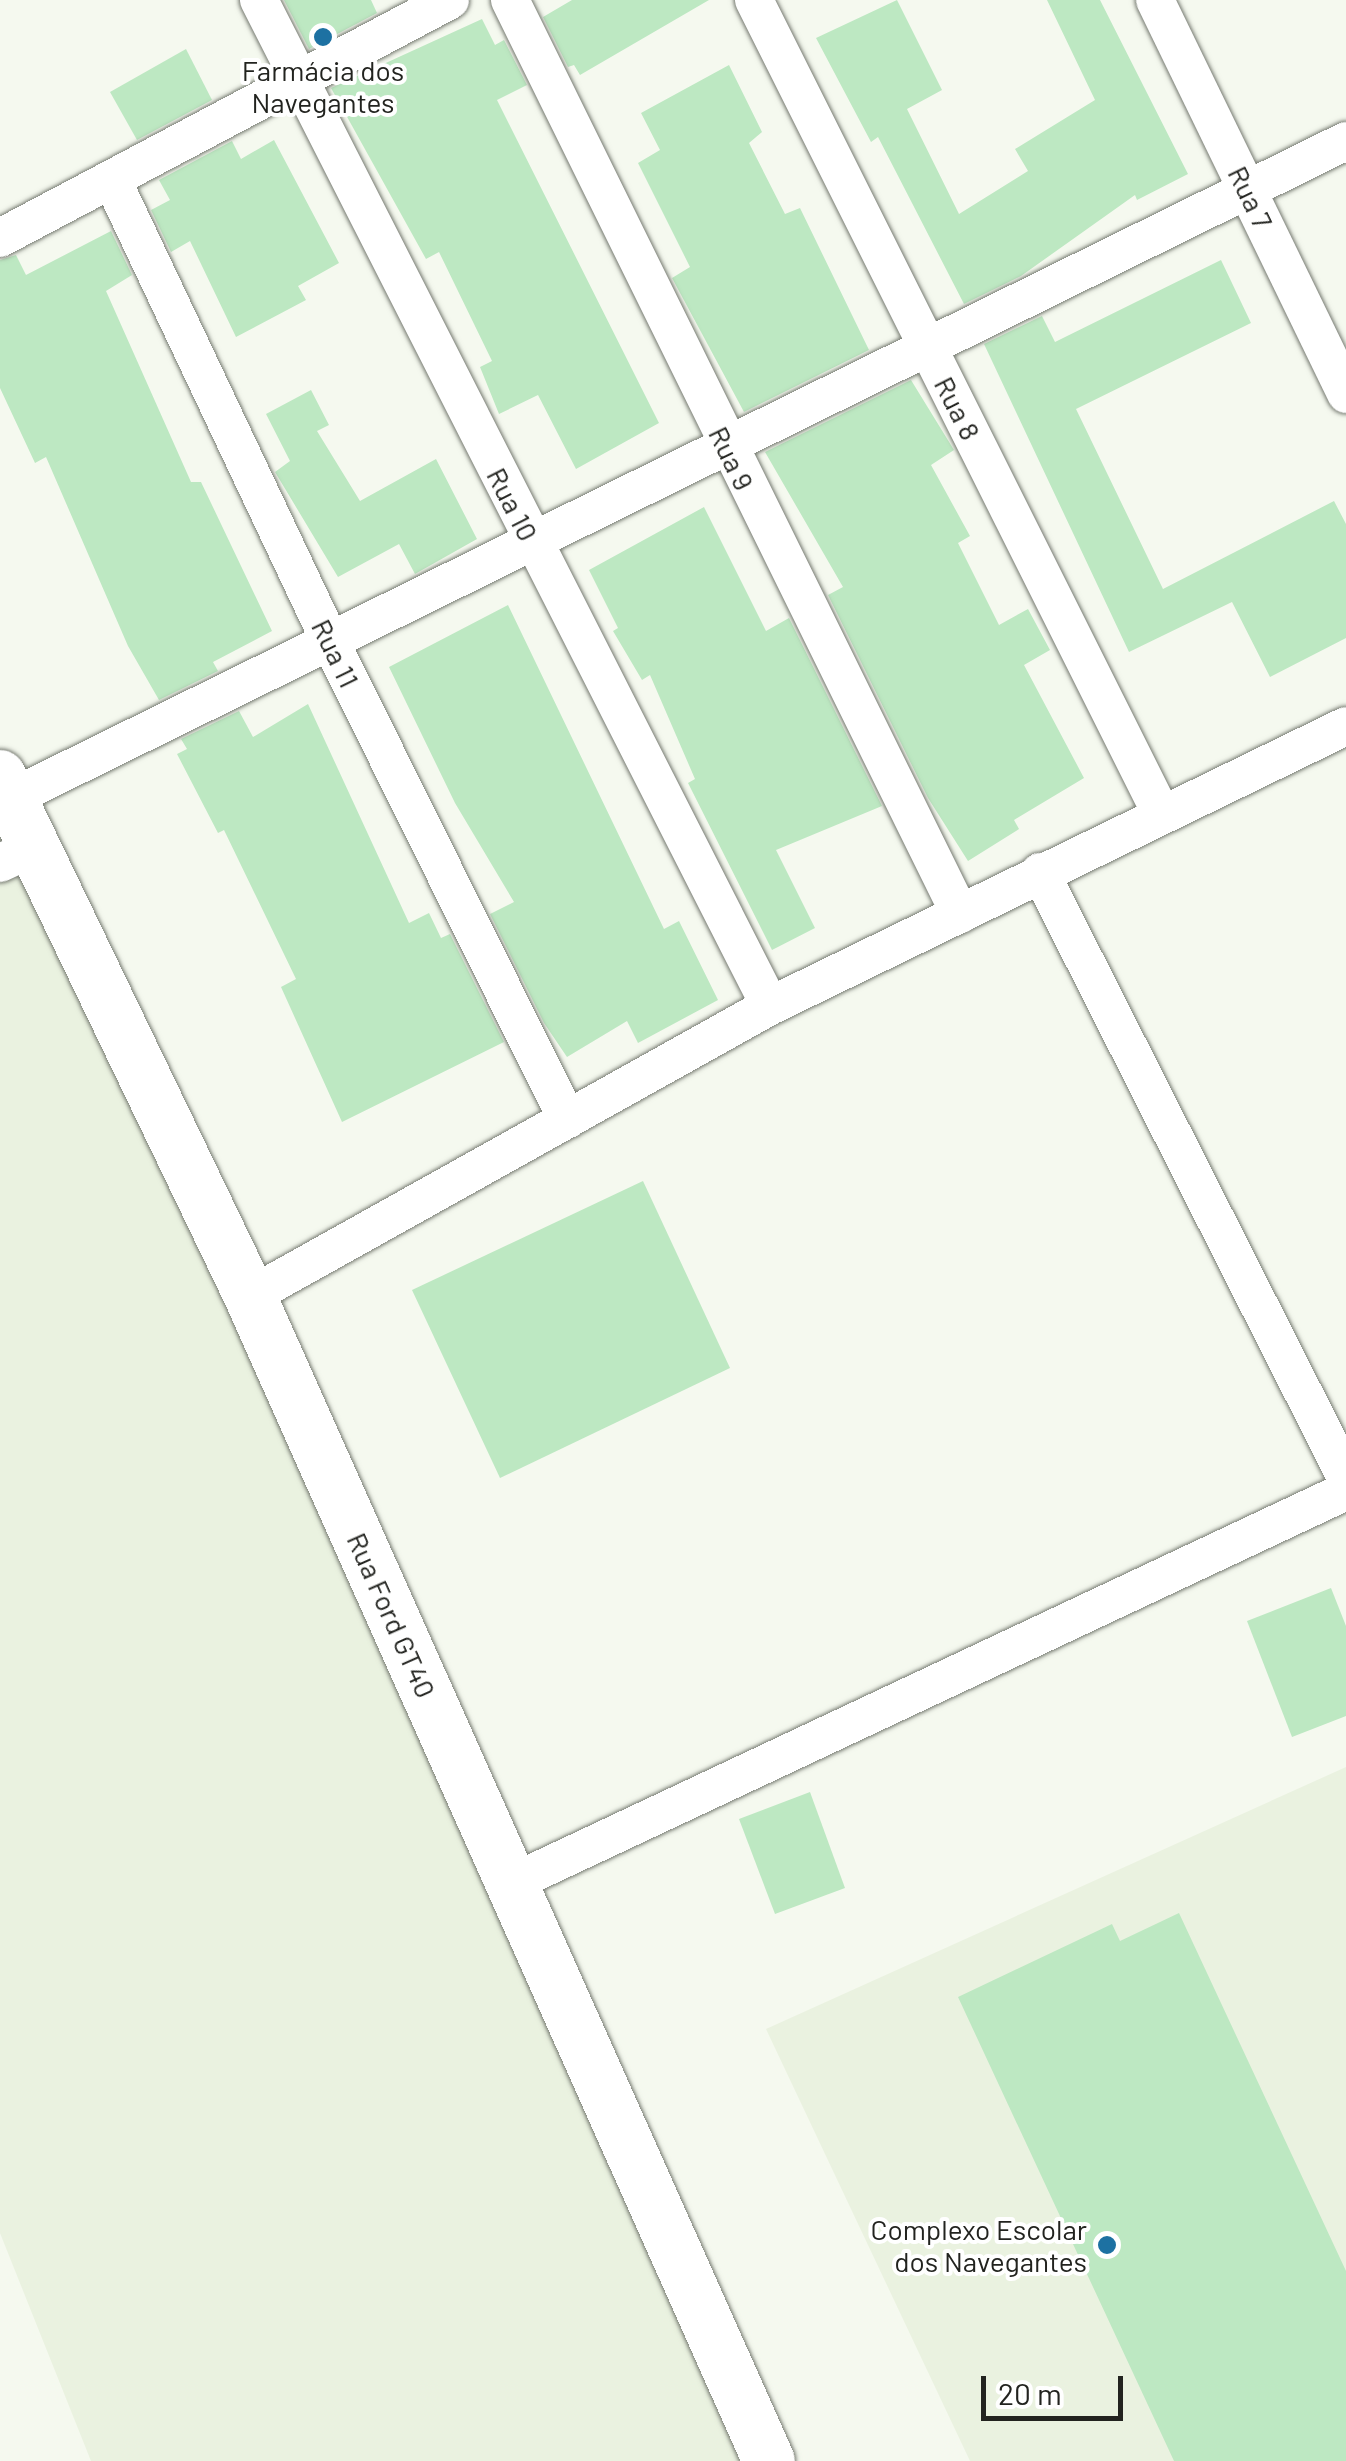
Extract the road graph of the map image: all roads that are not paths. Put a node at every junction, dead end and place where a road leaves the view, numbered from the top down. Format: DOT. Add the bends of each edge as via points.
graph roads {
  1 [pos="259,0"];
  2 [pos="450,0"];
  3 [pos="510,0"];
  4 [pos="754,0"];
  5 [pos="1156,0"];
  6 [pos="300,80"];
  7 [pos="1346,141"];
  8 [pos="114,182"];
  9 [pos="1248,190"];
  10 [pos="0,238"];
  11 [pos="928,348"];
  12 [pos="1346,394"];
  13 [pos="726,448"];
  14 [pos="534,544"];
  15 [pos="330,641"];
  16 [pos="1346,726"];
  17 [pos="6,787"];
  18 [pos="1162,815"];
  19 [pos="17,855"];
  20 [pos="1040,872"];
  21 [pos="960,914"];
  22 [pos="770,1006"];
  23 [pos="567,1119"];
  24 [pos="250,1296"];
  25 [pos="1346,1478"];
  26 [pos="1346,1491"];
  27 [pos="512,1883"];
  28 [pos="769,2461"];
  1 -- 6 [label="street, Rua 10"];
  2 -- 6 [label="street"];
  3 -- 13 [label="street, Rua 9"];
  4 -- 11 [label="street, Rua 8"];
  5 -- 9 [label="street, Rua 7"];
  6 -- 8 [label="street"];
  6 -- 14 [label="street, Rua 10"];
  7 -- 9 [label="street"];
  8 -- 10 [label="street"];
  8 -- 15 [label="street, Rua 11"];
  9 -- 11 [label="street"];
  9 -- 12 [label="street, Rua 7"];
  11 -- 13 [label="street"];
  11 -- 18 [label="street, Rua 8"];
  13 -- 14 [label="street"];
  13 -- 21 [label="street, Rua 9"];
  14 -- 15 [label="street"];
  14 -- 22 [label="street, Rua 10"];
  15 -- 17 [label="street"];
  15 -- 23 [label="street, Rua 11"];
  16 -- 18 [label="street"];
  17 -- 19 [label="street, Rua Ford GT40"];
  18 -- 20 [label="street"];
  19 -- 24 [label="street, Rua Ford GT40"];
  20 -- 21 [label="street"];
  20 -- 25 [label="street"];
  21 -- 22 [label="street"];
  22 -- 23 [label="street"];
  23 -- 24 [label="street"];
  24 -- 27 [label="street, Rua Ford GT40"];
  26 -- 27 [label="street"];
  27 -- 28 [label="street, Rua Ford GT40"];
}
